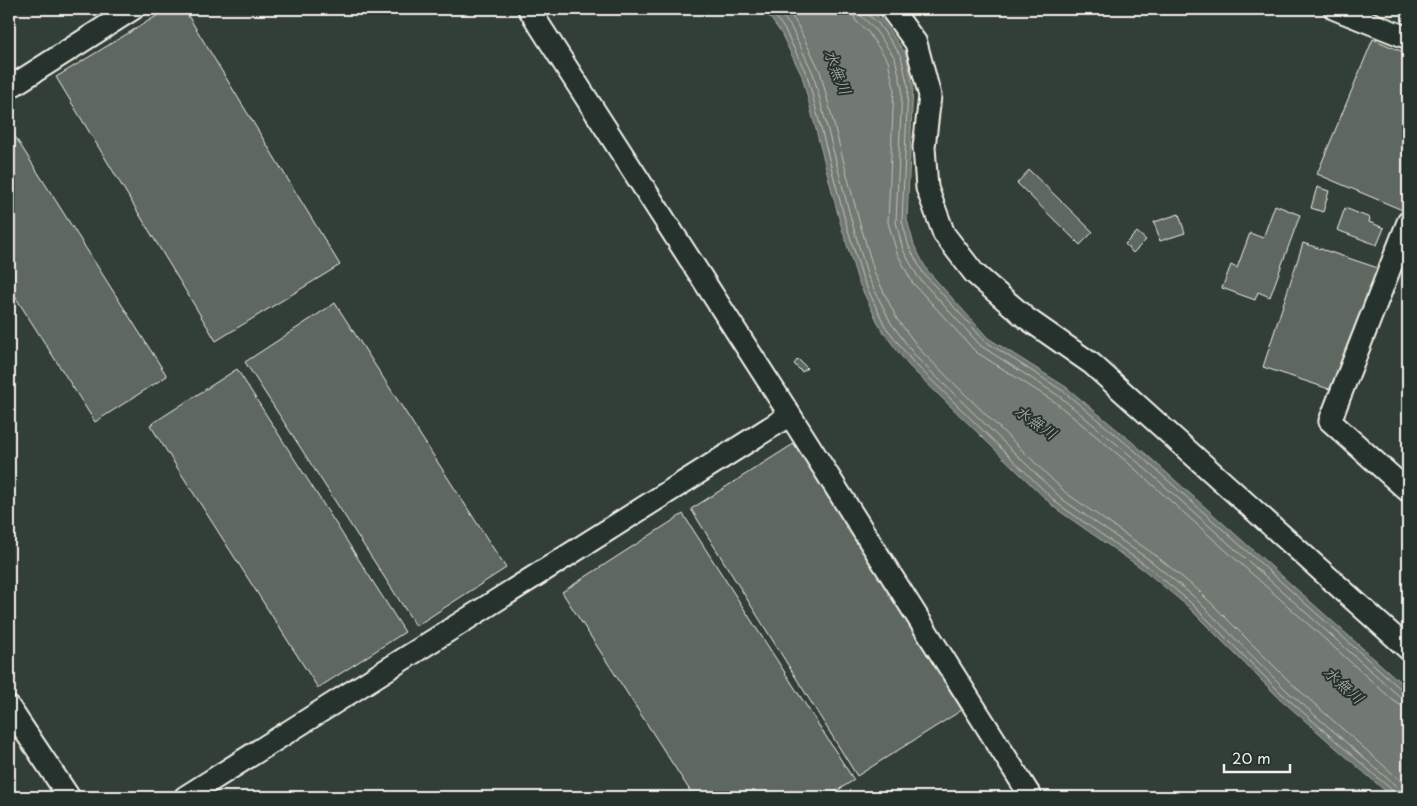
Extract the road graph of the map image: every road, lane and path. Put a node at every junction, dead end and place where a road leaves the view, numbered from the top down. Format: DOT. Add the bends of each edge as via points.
graph roads {
  1 [pos="133,9"];
  2 [pos="529,9"];
  3 [pos="892,9"];
  4 [pos="1335,9"];
  5 [pos="1408,38"];
  6 [pos="9,88"];
  7 [pos="1408,222"];
  8 [pos="790,414"];
  9 [pos="1408,491"];
  10 [pos="1408,650"];
  11 [pos="9,708"];
  12 [pos="69,797"];
  13 [pos="186,797"];
  14 [pos="1031,797"];
  1 -- 6 [label="street"];
  2 -- 8 [label="street"];
  3 -- 10 [label="street" via="916,43 930,96 924,147 927,188 944,234 974,273 1026,318 1092,364"];
  4 -- 5 [label="street"];
  7 -- 9 [label="street" via="1330,421"];
  8 -- 13 [label="street"];
  8 -- 14 [label="street"];
  11 -- 12 [label="street"];
}
